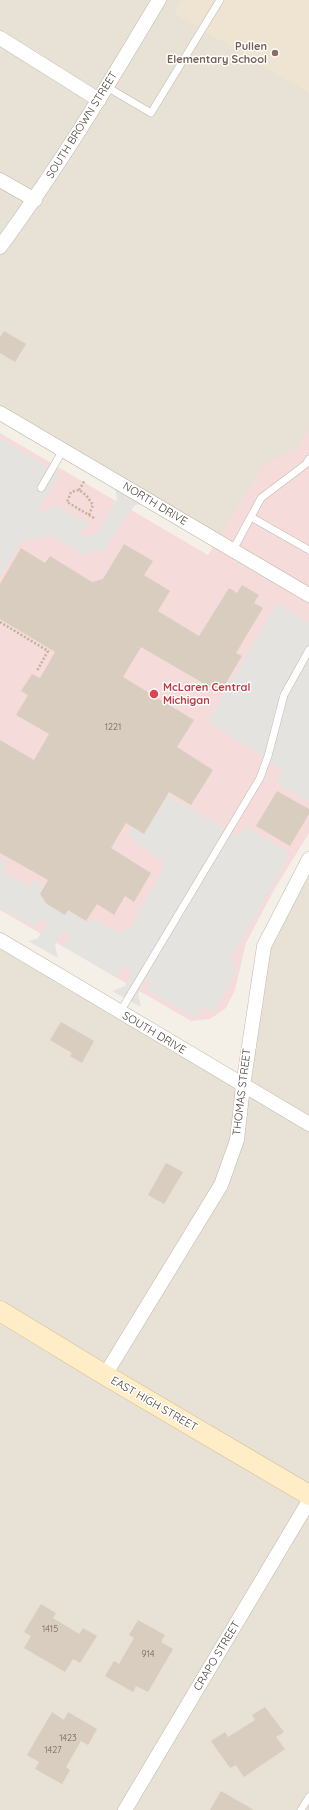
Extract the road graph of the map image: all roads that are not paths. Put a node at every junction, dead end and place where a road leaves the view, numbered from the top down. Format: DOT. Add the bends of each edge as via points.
graph roads {
  1 [pos="159,0"];
  2 [pos="220,0"];
  3 [pos="0,38"];
  4 [pos="107,87"];
  5 [pos="99,100"];
  6 [pos="0,180"];
  7 [pos="35,200"];
  8 [pos="0,247"];
  9 [pos="0,413"];
  10 [pos="63,450"];
  11 [pos="309,460"];
  12 [pos="41,488"];
  13 [pos="251,517"];
  14 [pos="233,550"];
  15 [pos="309,550"];
  16 [pos="309,595"];
  17 [pos="309,650"];
  18 [pos="309,859"];
  19 [pos="0,940"];
  20 [pos="120,1012"];
  21 [pos="242,1086"];
  22 [pos="309,1124"];
  23 [pos="0,1310"];
  24 [pos="105,1375"];
  25 [pos="309,1495"];
  26 [pos="309,1501"];
  27 [pos="309,1797"];
  28 [pos="125,1810"];
  29 [pos="301,1810"];
  1 -- 4 [label="street, SOUTH BROWN STREET"];
  2 -- 4 [label="lane" via="151,112"];
  3 -- 5 [label="street"];
  4 -- 5 [label="street, SOUTH BROWN STREET"];
  5 -- 7 [label="street, SOUTH BROWN STREET"];
  6 -- 7 [label="street"];
  7 -- 8 [label="street, SOUTH BROWN STREET"];
  9 -- 10 [label="street, NORTH DRIVE"];
  10 -- 12 [label="lane"];
  10 -- 14 [label="street, NORTH DRIVE"];
  11 -- 13 [label="lane" via="262,498"];
  13 -- 14 [label="lane"];
  13 -- 15 [label="lane"];
  14 -- 16 [label="street, NORTH DRIVE"];
  17 -- 20 [label="lane" via="284,695 260,778"];
  18 -- 21 [label="street, THOMAS STREET" via="264,946"];
  19 -- 20 [label="street, SOUTH DRIVE"];
  20 -- 21 [label="street, SOUTH DRIVE"];
  21 -- 22 [label="street, SOUTH DRIVE"];
  21 -- 24 [label="street, THOMAS STREET" via="237,1140 221,1186"];
  23 -- 24 [label="street, EAST HIGH STREET"];
  24 -- 25 [label="street, EAST HIGH STREET"];
  26 -- 28 [label="street, CRAPO STREET"];
  27 -- 29 [label="lane"];
}
